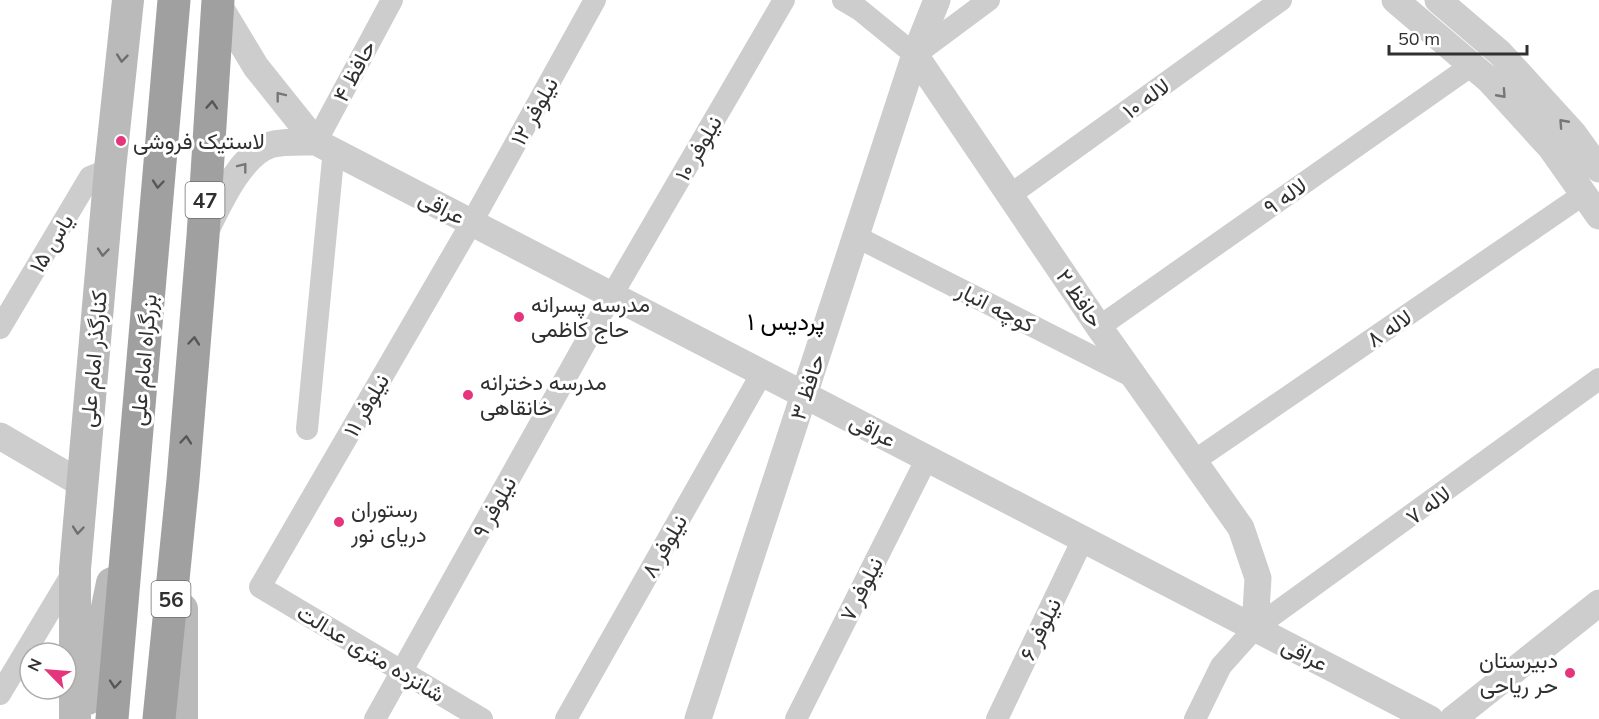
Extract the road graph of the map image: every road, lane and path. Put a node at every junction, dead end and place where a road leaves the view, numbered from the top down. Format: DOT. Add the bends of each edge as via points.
graph roads {
  1 [pos="173,0"];
  2 [pos="392,0"];
  3 [pos="595,0"];
  4 [pos="784,0"];
  5 [pos="843,0"];
  6 [pos="938,0"];
  7 [pos="989,0"];
  8 [pos="1281,0"];
  9 [pos="1395,0"];
  10 [pos="1438,0"];
  11 [pos="126,1"];
  12 [pos="218,2"];
  13 [pos="915,55"];
  14 [pos="1472,65"];
  15 [pos="323,145"];
  16 [pos="110,169"];
  17 [pos="1599,169"];
  18 [pos="1010,195"];
  19 [pos="1592,205"];
  20 [pos="472,222"];
  21 [pos="203,236"];
  22 [pos="855,236"];
  23 [pos="612,295"];
  24 [pos="1099,327"];
  25 [pos="0,328"];
  26 [pos="762,373"];
  27 [pos="1136,378"];
  28 [pos="1599,379"];
  29 [pos="804,394"];
  30 [pos="307,429"];
  31 [pos="0,436"];
  32 [pos="927,458"];
  33 [pos="1194,461"];
  34 [pos="133,480"];
  35 [pos="183,480"];
  36 [pos="82,484"];
  37 [pos="1083,539"];
  38 [pos="75,569"];
  39 [pos="260,587"];
  40 [pos="1596,610"];
  41 [pos="1255,628"];
  42 [pos="402,672"];
  43 [pos="0,694"];
  44 [pos="75,719"];
  45 [pos="84,719"];
  46 [pos="112,719"];
  47 [pos="159,719"];
  48 [pos="182,719"];
  49 [pos="375,719"];
  50 [pos="482,719"];
  51 [pos="566,719"];
  52 [pos="698,719"];
  53 [pos="796,719"];
  54 [pos="997,719"];
  55 [pos="1195,719"];
  56 [pos="1430,719"];
  57 [pos="1454,719"];
  1 -- 34 [label="highway, بزرگراه امام علی / 47, one-way"];
  2 -- 15 [label="street, حافظ ۴"];
  3 -- 20 [label="street, نیلوفر ۱۲"];
  4 -- 23 [label="street, نیلوفر ۱۰"];
  5 -- 13 [label="street, حافظ ۲"];
  6 -- 13 [label="street, حافظ ۳"];
  7 -- 13 [label="street"];
  8 -- 18 [label="street, لاله ۱۰"];
  9 -- 14 [label="street"];
  17 -- 10 [label="street, one-way" via="1573,133 1500,53"];
  11 -- 16 [label="main road, کنارگذر امام علی, one-way"];
  15 -- 12 [label="street, one-way" via="256,67"];
  21 -- 12 [label="highway, 47, one-way"];
  13 -- 18 [label="street, حافظ ۲"];
  13 -- 22 [label="street, حافظ ۳"];
  14 -- 19 [label="street, one-way" via="1551,148"];
  14 -- 24 [label="street, لاله ۹"];
  15 -- 20 [label="street, عراقی"];
  21 -- 15 [label="street, one-way" via="239,171 254,154 271,144"];
  15 -- 30 [label="street" via="333,159"];
  16 -- 25 [label="street, یاس ۱۵" via="90,177"];
  16 -- 36 [label="main road, کنارگذر امام علی, one-way"];
  18 -- 24 [label="street, حافظ ۲"];
  19 -- 33 [label="street, لاله ۸"];
  20 -- 23 [label="street, عراقی"];
  20 -- 39 [label="street, نیلوفر ۱۱"];
  35 -- 21 [label="highway, 47, one-way"];
  22 -- 27 [label="street, کوچه انبار"];
  22 -- 29 [label="street, حافظ ۳"];
  23 -- 26 [label="street, عراقی"];
  23 -- 42 [label="street, نیلوفر ۹"];
  24 -- 27 [label="street, حافظ ۲"];
  26 -- 29 [label="street, عراقی"];
  26 -- 51 [label="street, نیلوفر ۸"];
  27 -- 33 [label="street, حافظ ۲"];
  28 -- 41 [label="street, لاله ۷"];
  29 -- 32 [label="street, عراقی"];
  29 -- 52 [label="street, حافظ ۳"];
  31 -- 36 [label="street"];
  32 -- 37 [label="street, عراقی"];
  32 -- 53 [label="street, نیلوفر ۷"];
  33 -- 41 [label="street, حافظ ۲" via="1241,528 1258,578"];
  34 -- 45 [label="main road, 47"];
  34 -- 46 [label="highway, بزرگراه امام علی / 56, one-way"];
  35 -- 47 [label="highway, 56"];
  35 -- 48 [label="main road, 47"];
  36 -- 38 [label="main road, کنارگذر امام علی, one-way"];
  37 -- 41 [label="street, عراقی"];
  37 -- 54 [label="street, نیلوفر ۶"];
  38 -- 43 [label="street"];
  38 -- 44 [label="main road, کنارگذر امام علی"];
  39 -- 42 [label="street, شانزده متری عدالت"];
  40 -- 57 [label="street"];
  41 -- 55 [label="street, لاله ۷" via="1221,666"];
  41 -- 56 [label="street, عراقی"];
  42 -- 49 [label="street, نیلوفر ۹"];
  42 -- 50 [label="street, شانزده متری عدالت"];
}
